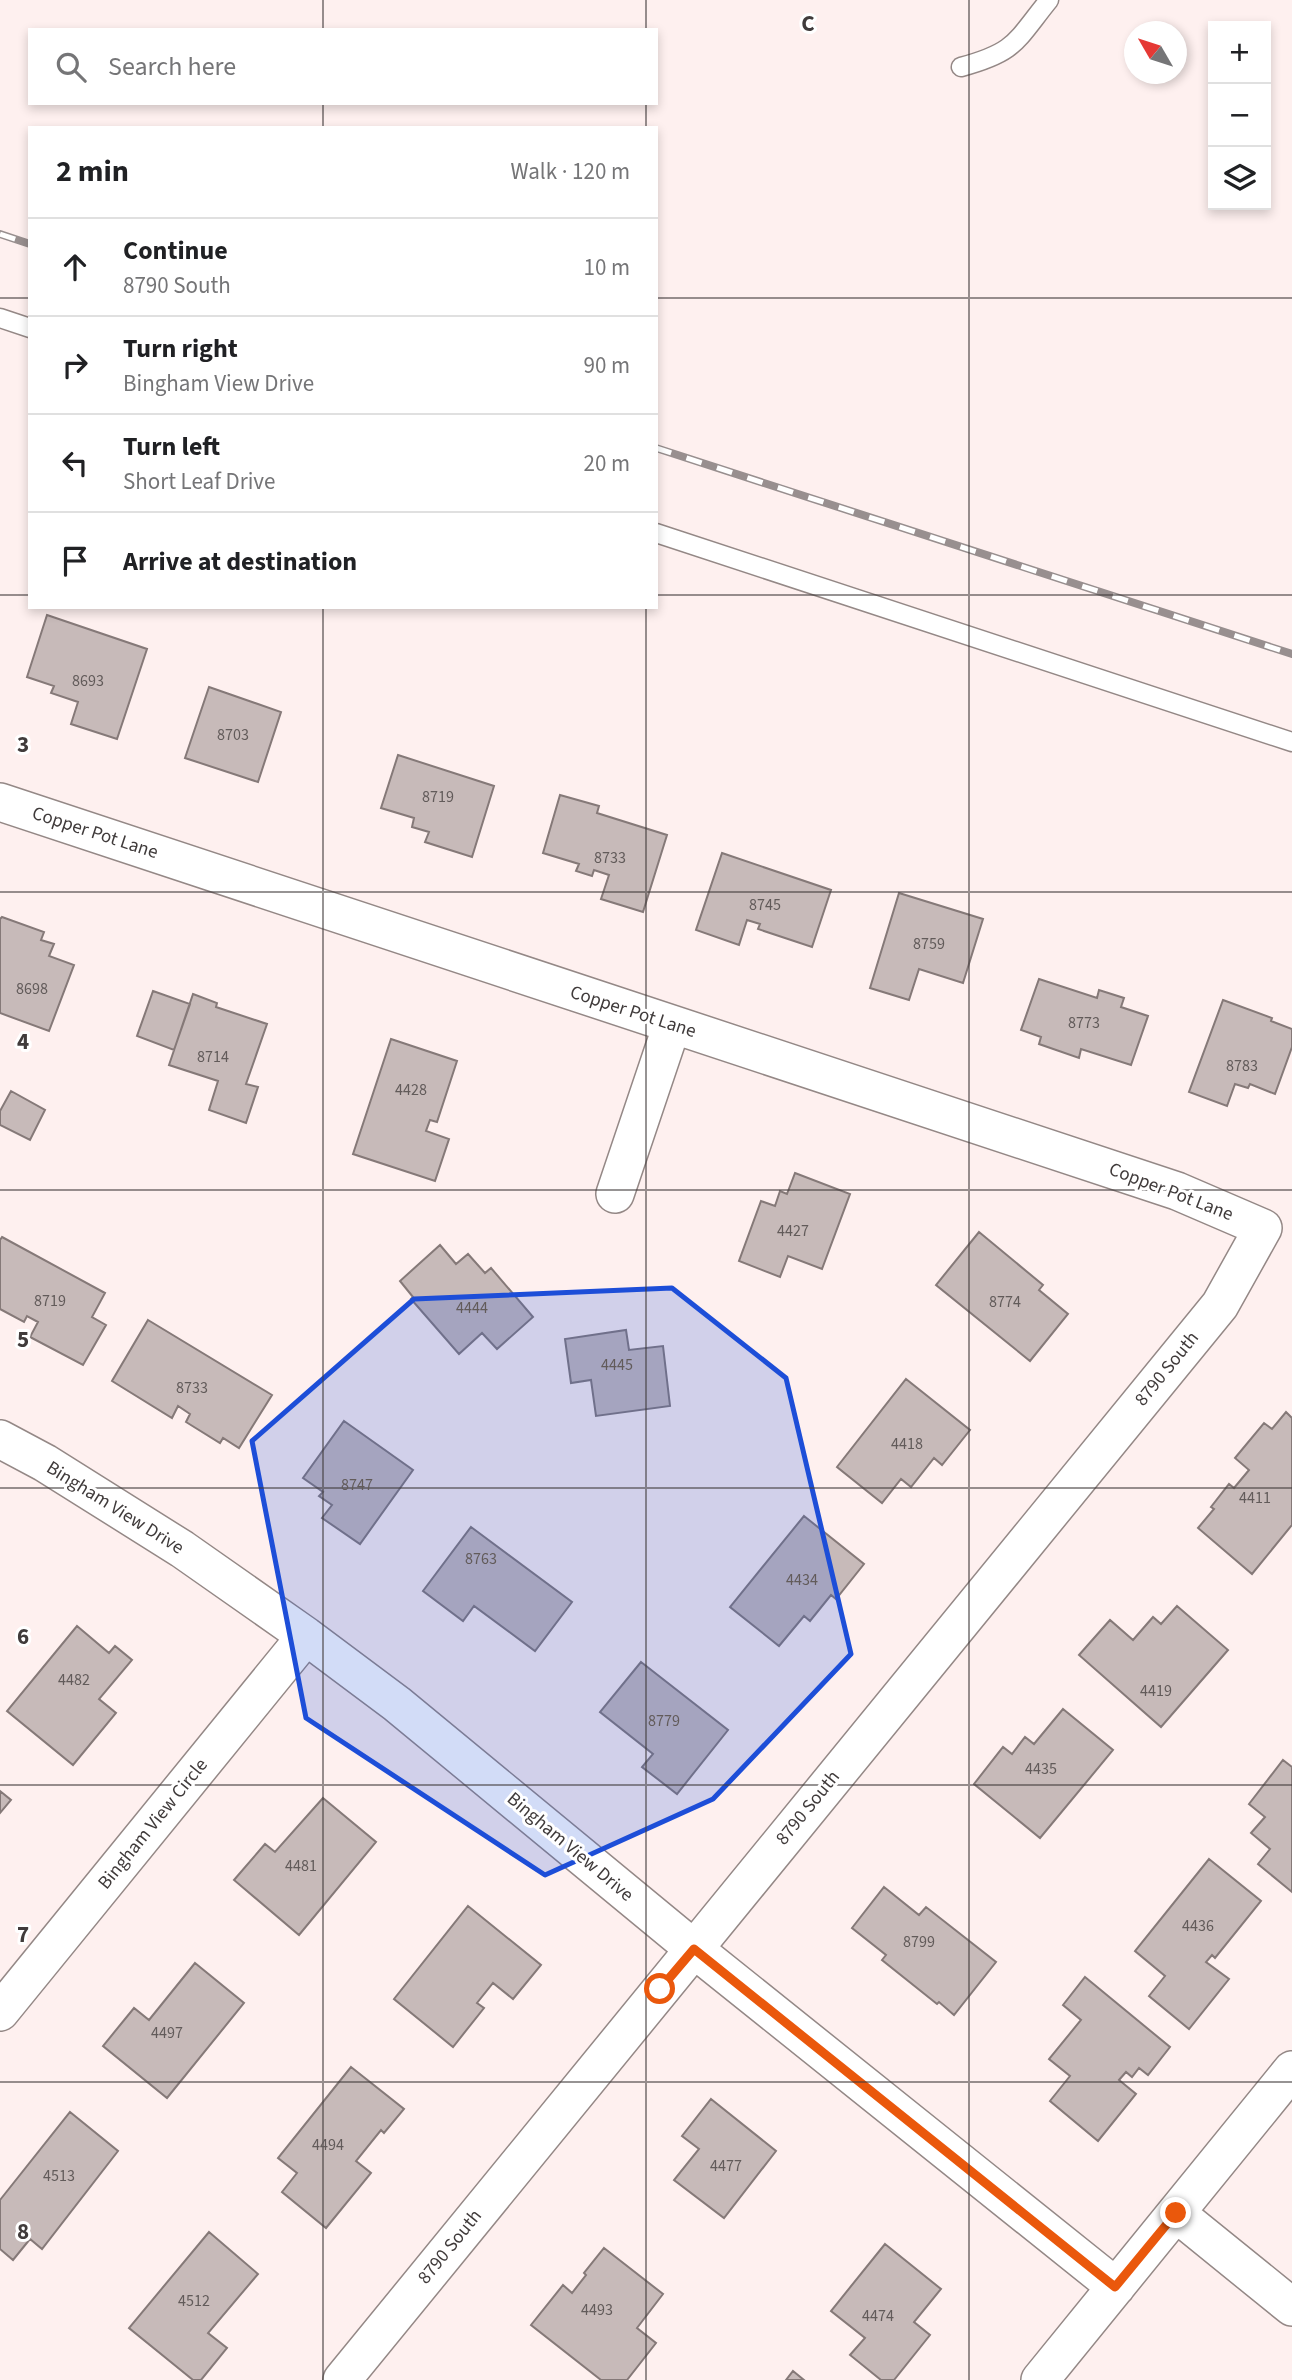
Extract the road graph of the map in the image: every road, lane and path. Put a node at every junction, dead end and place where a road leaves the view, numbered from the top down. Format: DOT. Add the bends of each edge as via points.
graph roads {
  1 [pos="1049,0"];
  2 [pos="961,67"];
  3 [pos="0,318"];
  4 [pos="28,327"];
  5 [pos="658,534"];
  6 [pos="1292,742"];
  7 [pos="0,802"];
  8 [pos="672,1024"];
  9 [pos="615,1194"];
  10 [pos="1264,1228"];
  11 [pos="0,1439"];
  12 [pos="306,1636"];
  13 [pos="694,1949"];
  14 [pos="0,2012"];
  15 [pos="1292,2070"];
  16 [pos="1176,2213"];
  17 [pos="1115,2287"];
  18 [pos="1292,2307"];
  19 [pos="342,2380"];
  20 [pos="1040,2380"];
  1 -- 2 [label="lane" via="1005,51"];
  3 -- 4 [label="lane"];
  5 -- 6 [label="lane"];
  7 -- 8 [label="street, Copper Pot Lane"];
  8 -- 9 [label="street"];
  8 -- 10 [label="street, Copper Pot Lane" via="1177,1191"];
  10 -- 13 [label="street, 8790 South" via="1220,1305"];
  11 -- 12 [label="street, Bingham View Drive" via="181,1549"];
  12 -- 13 [label="street, Bingham View Drive" via="397,1704"];
  12 -- 14 [label="street, Bingham View Circle"];
  13 -- 17 [label="street, Bingham View Drive"];
  13 -- 19 [label="street, 8790 South"];
  15 -- 16 [label="street"];
  16 -- 17 [label="street"];
  16 -- 18 [label="street"];
  17 -- 20 [label="street"];
}
